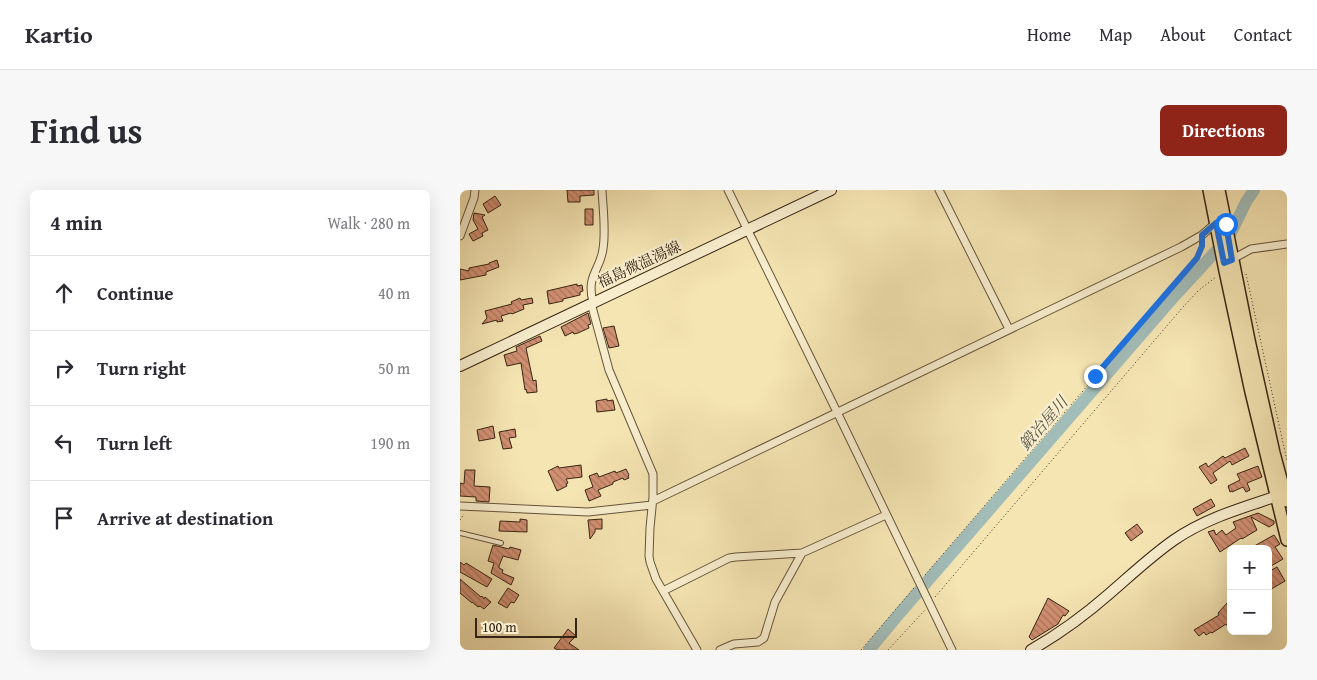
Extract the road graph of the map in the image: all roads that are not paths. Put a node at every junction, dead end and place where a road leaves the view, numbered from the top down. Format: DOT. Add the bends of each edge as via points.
graph roads {
  1 [pos="475,190"];
  2 [pos="602,190"];
  3 [pos="728,190"];
  4 [pos="831,190"];
  5 [pos="939,190"];
  6 [pos="1209,190"];
  7 [pos="1219,190"];
  8 [pos="1221,223"];
  9 [pos="747,230"];
  10 [pos="460,236"];
  11 [pos="1287,244"];
  12 [pos="1227,262"];
  13 [pos="592,302"];
  14 [pos="1009,329"];
  15 [pos="460,366"];
  16 [pos="837,412"];
  17 [pos="1284,496"];
  18 [pos="652,503"];
  19 [pos="460,506"];
  20 [pos="886,514"];
  21 [pos="460,533"];
  22 [pos="1287,540"];
  23 [pos="501,543"];
  24 [pos="802,554"];
  25 [pos="663,591"];
  26 [pos="697,650"];
  27 [pos="720,650"];
  28 [pos="952,650"];
  29 [pos="1032,650"];
  1 -- 10 [label="street"];
  2 -- 13 [label="street" via="603,252 592,277"];
  3 -- 9 [label="street"];
  4 -- 9 [label="main road, 福島微温湯線"];
  5 -- 14 [label="street"];
  6 -- 8 [label="main road"];
  7 -- 8 [label="main road"];
  8 -- 12 [label="main road"];
  8 -- 14 [label="street" via="1181,247"];
  9 -- 13 [label="main road, 福島微温湯線"];
  9 -- 16 [label="street"];
  11 -- 12 [label="street" via="1251,249"];
  12 -- 17 [label="main road" via="1251,392"];
  13 -- 15 [label="main road, 福島微温湯線"];
  13 -- 18 [label="street" via="609,370 651,469"];
  14 -- 16 [label="street"];
  16 -- 18 [label="street"];
  16 -- 20 [label="street"];
  17 -- 22 [label="main road"];
  17 -- 29 [label="main road" via="1236,509 1175,539 1083,615"];
  18 -- 19 [label="street" via="588,512"];
  18 -- 25 [label="street" via="649,556"];
  20 -- 24 [label="street"];
  20 -- 28 [label="street"];
  21 -- 23 [label="lane"];
  24 -- 25 [label="street" via="733,557"];
  24 -- 27 [label="street" via="775,602 764,638"];
  25 -- 26 [label="street"];
}
